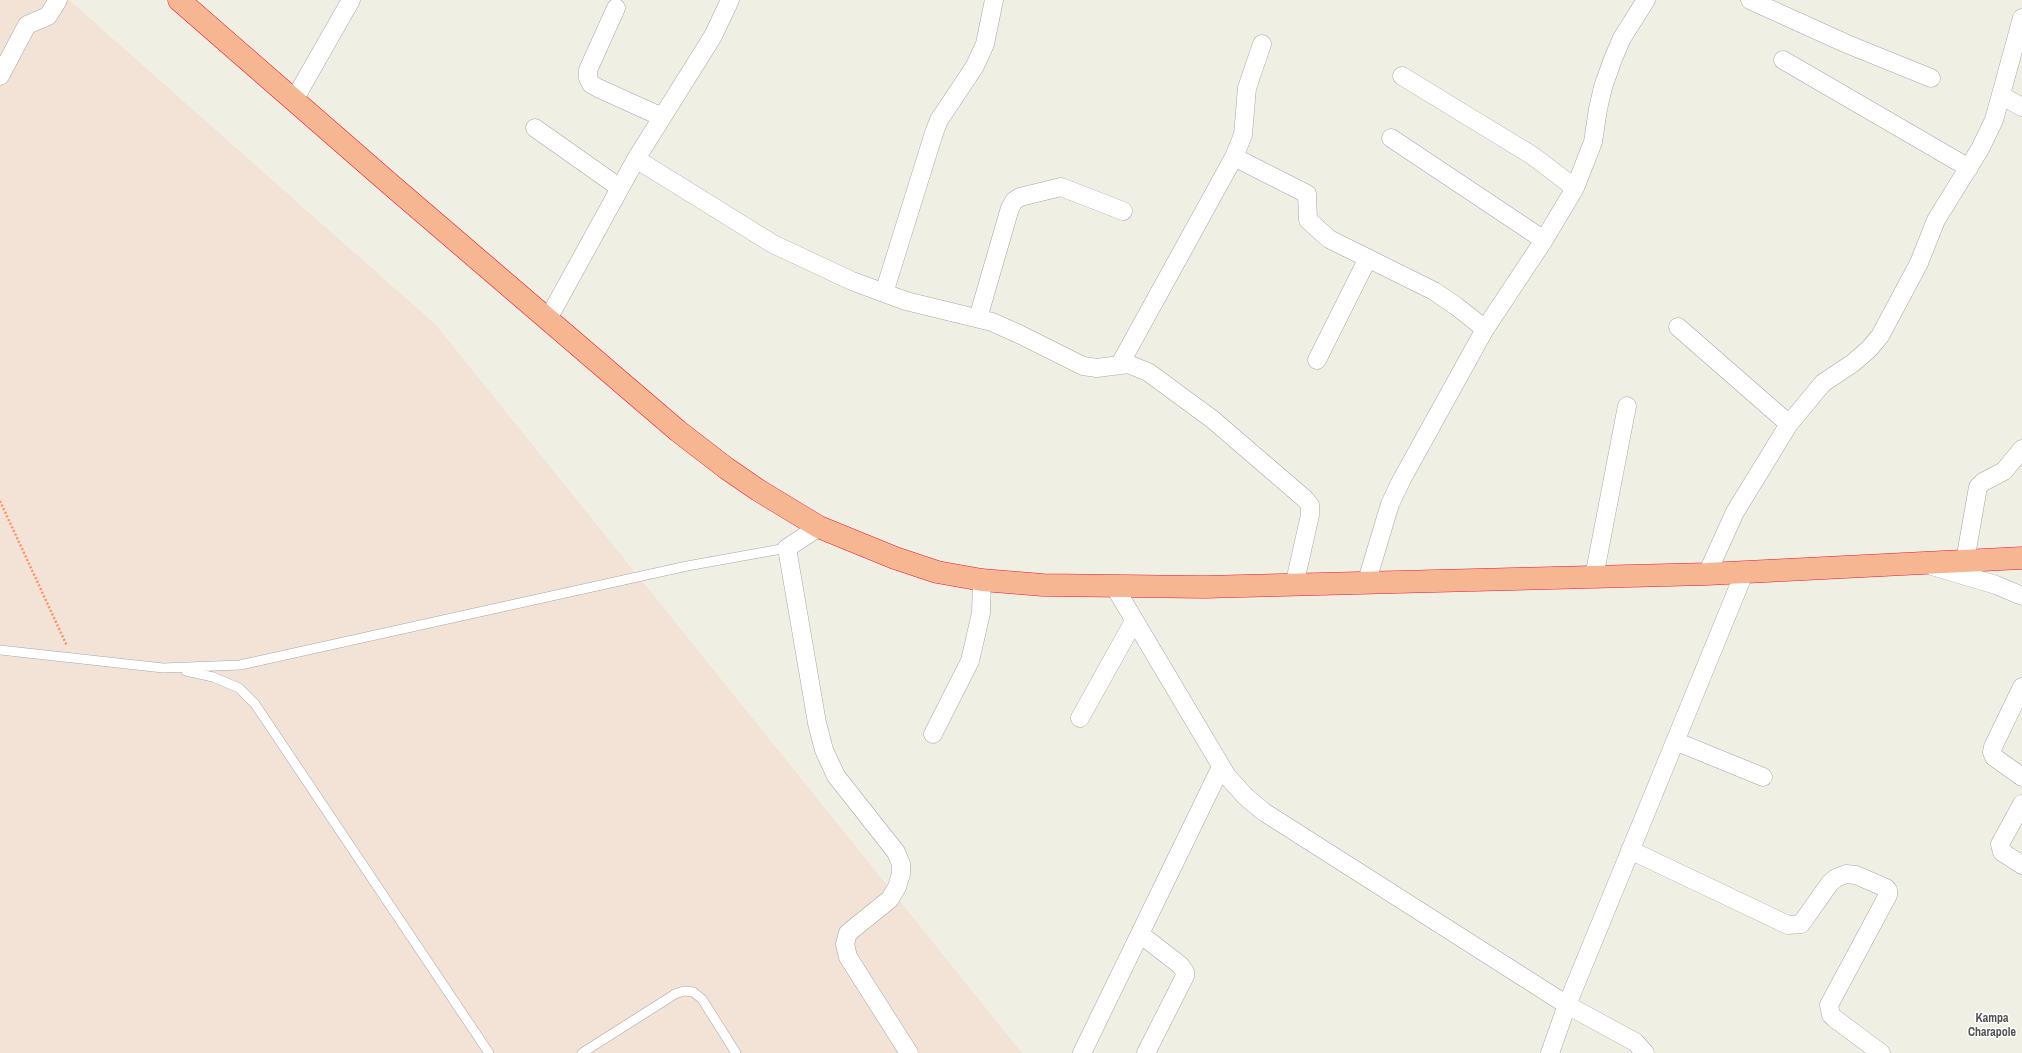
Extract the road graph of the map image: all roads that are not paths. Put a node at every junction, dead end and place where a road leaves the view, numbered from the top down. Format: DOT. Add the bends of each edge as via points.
graph roads {
  1 [pos="58,0"];
  2 [pos="179,0"];
  3 [pos="351,0"];
  4 [pos="730,0"];
  5 [pos="994,0"];
  6 [pos="1646,0"];
  7 [pos="1750,0"];
  8 [pos="616,8"];
  9 [pos="2022,18"];
  10 [pos="1262,44"];
  11 [pos="1783,60"];
  12 [pos="0,76"];
  13 [pos="1402,76"];
  14 [pos="1931,78"];
  15 [pos="2002,96"];
  16 [pos="294,100"];
  17 [pos="2022,107"];
  18 [pos="662,117"];
  19 [pos="534,128"];
  20 [pos="1391,138"];
  21 [pos="1234,157"];
  22 [pos="636,159"];
  23 [pos="1969,168"];
  24 [pos="620,188"];
  25 [pos="1575,188"];
  26 [pos="1123,211"];
  27 [pos="1544,240"];
  28 [pos="1368,258"];
  29 [pos="884,293"];
  30 [pos="978,318"];
  31 [pos="548,319"];
  32 [pos="1678,327"];
  33 [pos="1484,329"];
  34 [pos="1317,360"];
  35 [pos="1120,364"];
  36 [pos="1626,406"];
  37 [pos="1789,424"];
  38 [pos="2022,449"];
  39 [pos="819,526"];
  40 [pos="786,548"];
  41 [pos="2022,558"];
  42 [pos="1965,561"];
  43 [pos="1921,563"];
  44 [pos="1746,572"];
  45 [pos="1707,574"];
  46 [pos="1594,577"];
  47 [pos="982,580"];
  48 [pos="1366,584"];
  49 [pos="1114,586"];
  50 [pos="1294,586"];
  51 [pos="2022,596"];
  52 [pos="1134,621"];
  53 [pos="0,650"];
  54 [pos="163,668"];
  55 [pos="2022,687"];
  56 [pos="1080,718"];
  57 [pos="933,734"];
  58 [pos="1675,741"];
  59 [pos="1221,767"];
  60 [pos="2022,777"];
  61 [pos="1763,778"];
  62 [pos="2022,804"];
  63 [pos="1630,850"];
  64 [pos="2022,865"];
  65 [pos="1140,934"];
  66 [pos="1567,1005"];
  67 [pos="489,1053"];
  68 [pos="582,1053"];
  69 [pos="736,1053"];
  70 [pos="909,1053"];
  71 [pos="1082,1053"];
  72 [pos="1146,1053"];
  73 [pos="1550,1053"];
  74 [pos="1645,1053"];
  75 [pos="1881,1053"];
  1 -- 12 [label="street" via="48,16 27,25"];
  2 -- 16 [label="highway"];
  3 -- 16 [label="street"];
  4 -- 18 [label="street" via="713,36"];
  5 -- 29 [label="street" via="986,44 975,66 939,120 934,133"];
  6 -- 25 [label="street" via="1622,38 1613,59 1599,102 1593,142"];
  7 -- 14 [label="street" via="1847,44"];
  8 -- 18 [label="street" via="588,70 588,78 591,84 598,88"];
  9 -- 15 [label="street"];
  10 -- 21 [label="street" via="1246,92 1243,135"];
  11 -- 23 [label="street"];
  13 -- 25 [label="street" via="1533,156"];
  15 -- 17 [label="street"];
  15 -- 23 [label="street" via="1994,120"];
  16 -- 31 [label="highway"];
  18 -- 22 [label="street"];
  19 -- 24 [label="street"];
  20 -- 27 [label="street"];
  21 -- 28 [label="street" via="1307,194 1308,220 1329,239"];
  21 -- 35 [label="street"];
  22 -- 24 [label="street"];
  22 -- 29 [label="street" via="773,244 852,282"];
  23 -- 37 [label="street" via="1936,220 1919,263 1880,336 1854,363 1822,383"];
  24 -- 31 [label="street"];
  25 -- 27 [label="street"];
  26 -- 30 [label="street" via="1061,187 1020,197 1014,201"];
  27 -- 33 [label="street"];
  28 -- 33 [label="street" via="1440,294"];
  28 -- 34 [label="street"];
  29 -- 30 [label="street" via="906,301"];
  30 -- 35 [label="street" via="1021,335 1083,366 1098,368"];
  31 -- 39 [label="highway" via="678,431 726,468"];
  32 -- 37 [label="street"];
  33 -- 48 [label="street" via="1390,504"];
  35 -- 50 [label="street" via="1148,372 1201,410 1310,505"];
  36 -- 46 [label="street"];
  37 -- 45 [label="street" via="1735,512"];
  38 -- 42 [label="street" via="2004,471 1978,487"];
  39 -- 40 [label="street"];
  39 -- 47 [label="highway" via="895,558 937,572"];
  40 -- 54 [label="lane" via="687,566 240,665"];
  40 -- 70 [label="street" via="824,750 836,776 896,852 901,864 897,887 890,899 848,933 845,944 848,957"];
  41 -- 42 [label="highway"];
  42 -- 43 [label="highway"];
  43 -- 44 [label="highway"];
  43 -- 51 [label="street"];
  44 -- 45 [label="highway"];
  44 -- 58 [label="street"];
  45 -- 46 [label="highway"];
  46 -- 48 [label="highway"];
  47 -- 49 [label="highway" via="1043,585"];
  47 -- 57 [label="street" via="981,613 970,661"];
  48 -- 50 [label="highway"];
  49 -- 50 [label="highway"];
  49 -- 52 [label="street"];
  52 -- 56 [label="street"];
  52 -- 59 [label="street"];
  53 -- 54 [label="lane"];
  54 -- 67 [label="lane" via="213,677 239,688 256,704"];
  55 -- 60 [label="street" via="1992,752 1994,757"];
  58 -- 61 [label="street"];
  58 -- 63 [label="street"];
  59 -- 65 [label="street"];
  59 -- 66 [label="street" via="1246,797 1264,812"];
  62 -- 64 [label="street" via="2000,844 2002,852"];
  63 -- 66 [label="street"];
  63 -- 75 [label="street" via="1788,925 1801,924 1830,883 1846,874 1856,875 1886,888 1888,895 1829,1005 1834,1018"];
  65 -- 71 [label="street"];
  65 -- 72 [label="street" via="1180,965 1185,972"];
  66 -- 73 [label="street"];
  66 -- 74 [label="street" via="1635,1042"];
  68 -- 69 [label="lane" via="675,994 684,991 693,992 702,999"];
}
